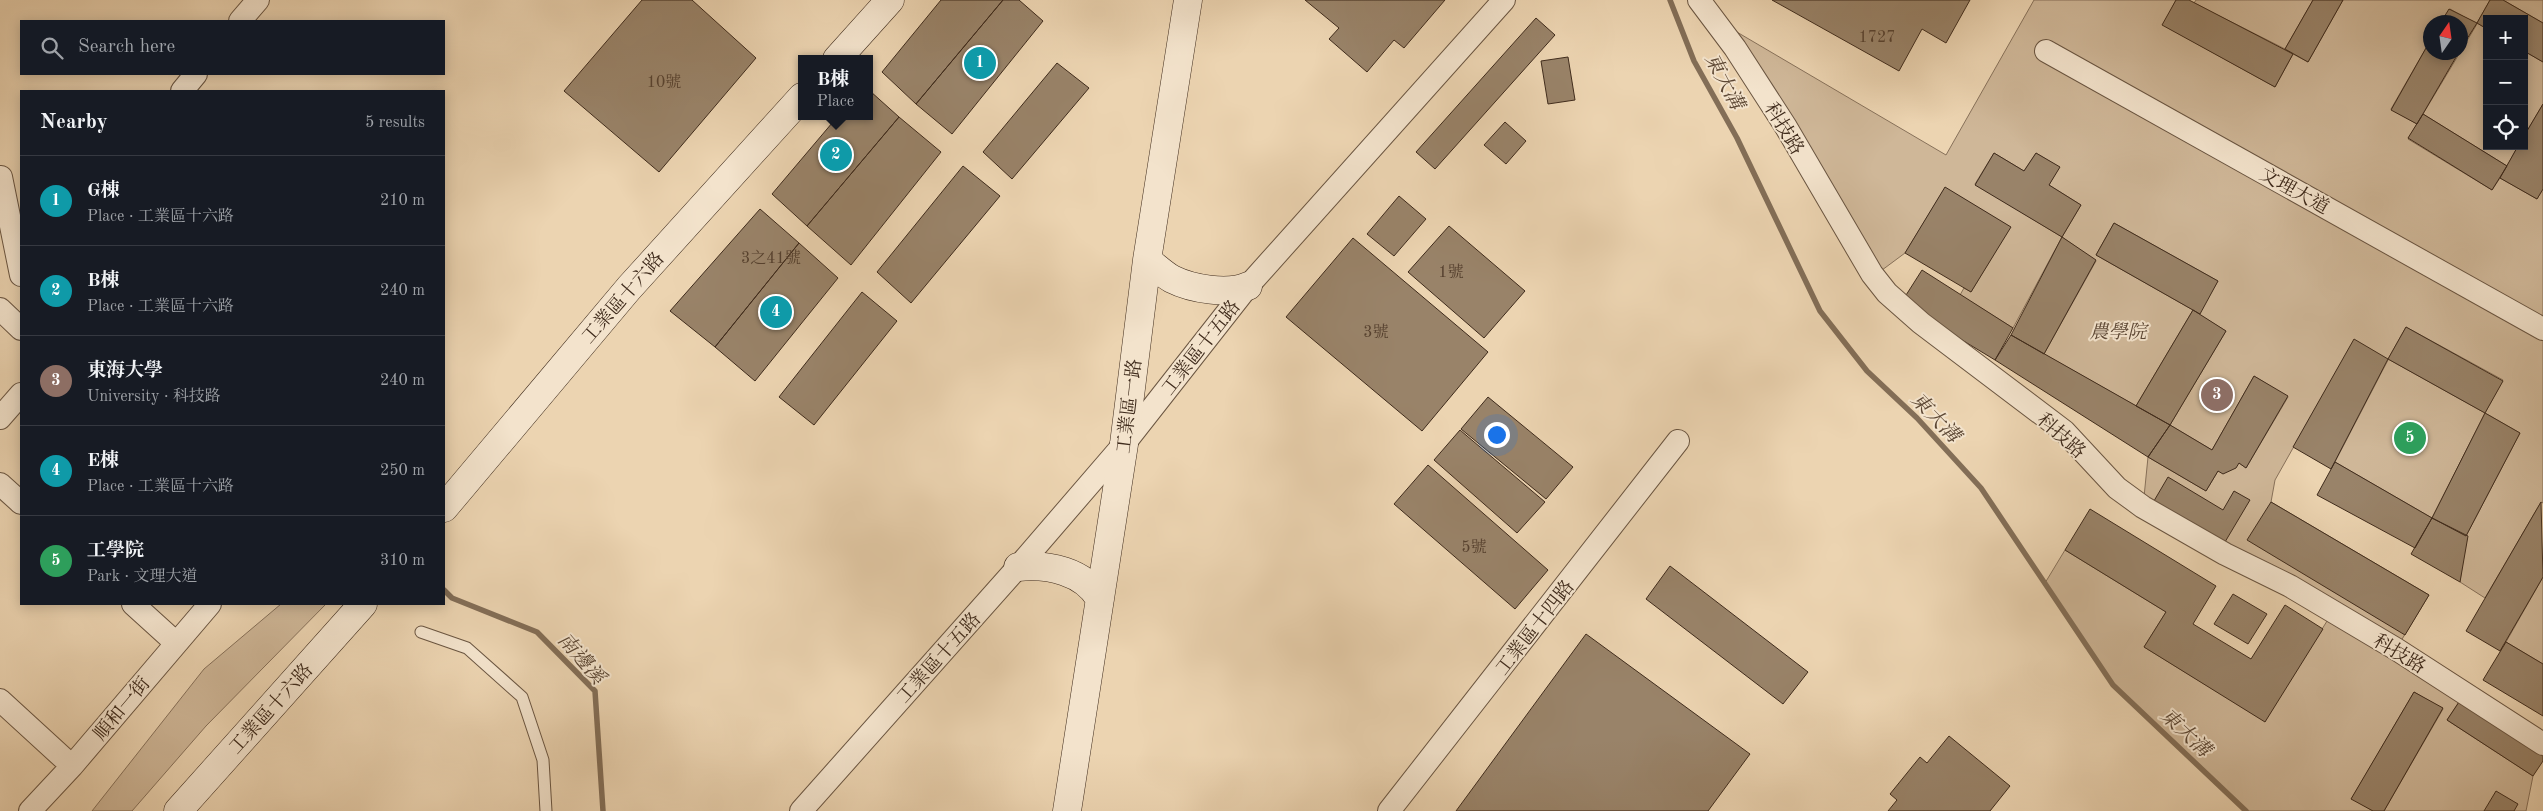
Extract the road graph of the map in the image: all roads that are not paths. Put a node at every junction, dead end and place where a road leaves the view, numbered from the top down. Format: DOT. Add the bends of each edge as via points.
graph roads {
  1 [pos="258,0"];
  2 [pos="890,0"];
  3 [pos="1188,0"];
  4 [pos="1504,0"];
  5 [pos="1699,0"];
  6 [pos="241,20"];
  7 [pos="2046,51"];
  8 [pos="841,55"];
  9 [pos="195,75"];
  10 [pos="183,90"];
  11 [pos="798,101"];
  12 [pos="0,177"];
  13 [pos="20,180"];
  14 [pos="1147,260"];
  15 [pos="20,270"];
  16 [pos="1248,286"];
  17 [pos="0,309"];
  18 [pos="20,328"];
  19 [pos="2543,329"];
  20 [pos="20,395"];
  21 [pos="0,418"];
  22 [pos="1678,441"];
  23 [pos="1124,444"];
  24 [pos="0,484"];
  25 [pos="20,502"];
  26 [pos="446,505"];
  27 [pos="1018,567"];
  28 [pos="1100,599"];
  29 [pos="134,605"];
  30 [pos="209,605"];
  31 [pos="361,605"];
  32 [pos="421,632"];
  33 [pos="176,643"];
  34 [pos="0,700"];
  35 [pos="2543,744"];
  36 [pos="72,766"];
  37 [pos="30,811"];
  38 [pos="178,811"];
  39 [pos="546,811"];
  40 [pos="801,811"];
  41 [pos="1067,811"];
  42 [pos="1389,811"];
  1 -- 6 [label="street"];
  2 -- 8 [label="street"];
  3 -- 14 [label="street, 工業區一路"];
  4 -- 16 [label="street, 工業區十五路"];
  5 -- 35 [label="street, 科技路" via="1735,48 1780,119 1872,274 1887,293 1921,323 2064,431 2117,488 2143,507 2225,554 2290,586 2396,649"];
  7 -- 19 [label="street, 文理大道"];
  9 -- 10 [label="street"];
  11 -- 26 [label="street, 工業區十六路" via="629,288"];
  12 -- 13 [label="street"];
  12 -- 15 [label="street"];
  14 -- 16 [label="street" via="1172,279 1210,290 1238,291"];
  14 -- 23 [label="street, 工業區一路"];
  16 -- 23 [label="street, 工業區十五路"];
  17 -- 18 [label="street"];
  20 -- 21 [label="street"];
  22 -- 42 [label="street, 工業區十四路"];
  23 -- 27 [label="street, 工業區十五路"];
  23 -- 28 [label="street, 工業區一路"];
  24 -- 25 [label="street"];
  27 -- 28 [label="street" via="1047,566 1060,570 1085,582 1096,590"];
  27 -- 40 [label="street, 工業區十五路"];
  28 -- 41 [label="street, 工業區一路"];
  29 -- 33 [label="street"];
  30 -- 33 [label="street, 順和一街"];
  31 -- 38 [label="street, 工業區十六路"];
  32 -- 39 [label="lane" via="467,648 522,697 543,760"];
  33 -- 36 [label="street, 順和一街"];
  34 -- 36 [label="street"];
  36 -- 37 [label="street, 順和一街"];
}
